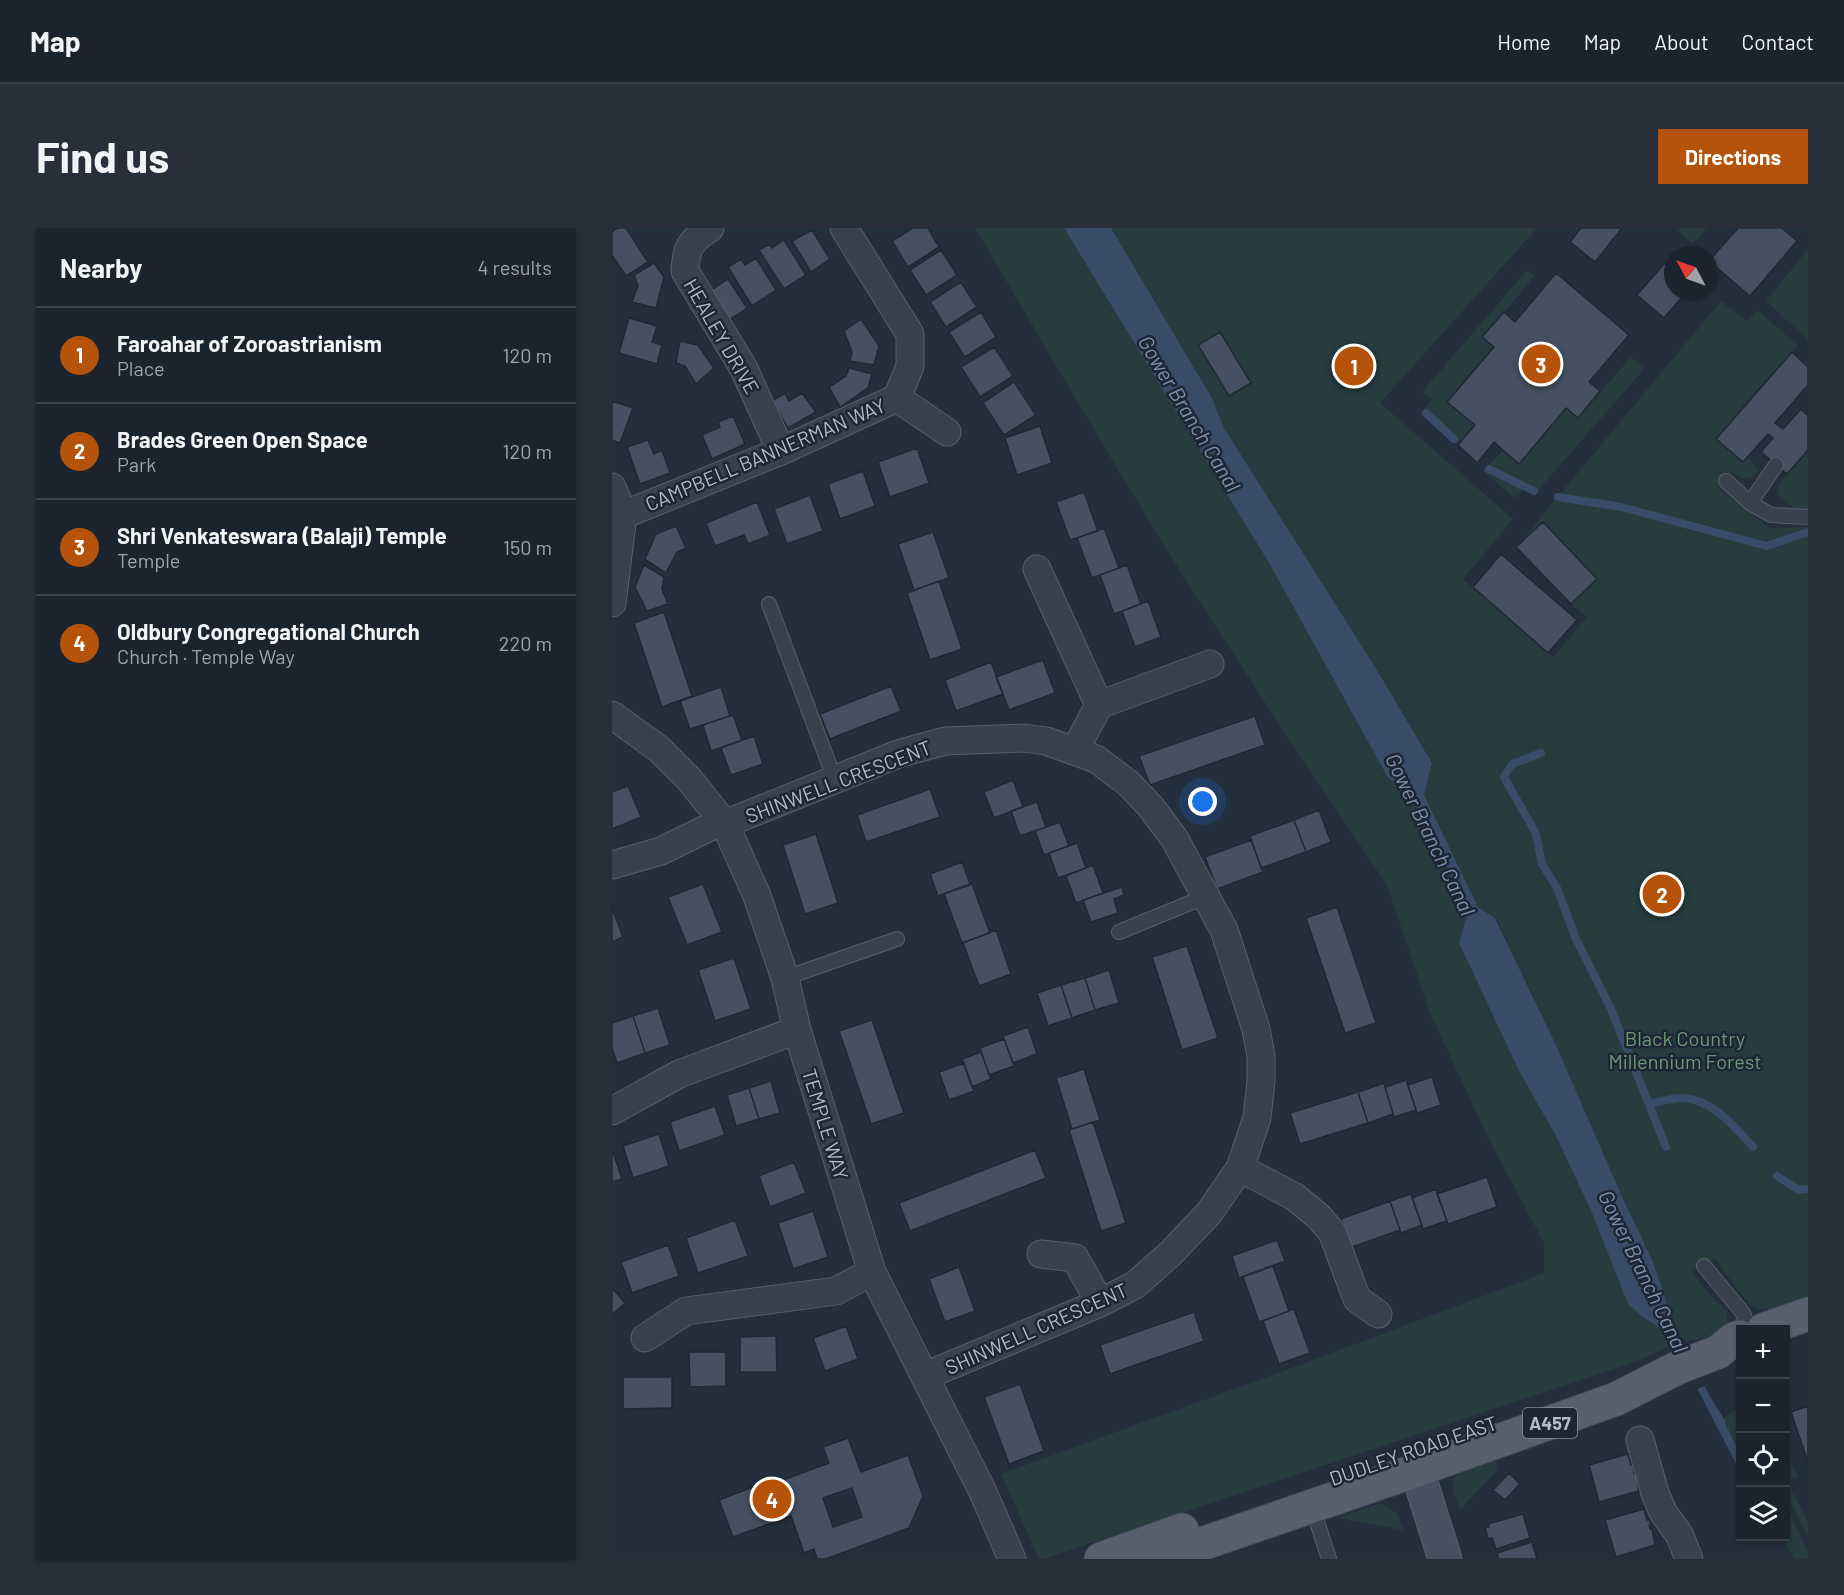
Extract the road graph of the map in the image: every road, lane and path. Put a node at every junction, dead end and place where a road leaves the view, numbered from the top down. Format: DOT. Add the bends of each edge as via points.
graph roads {
  1 [pos="710,228"];
  2 [pos="844,228"];
  3 [pos="897,398"];
  4 [pos="947,432"];
  5 [pos="781,451"];
  6 [pos="1776,465"];
  7 [pos="1726,482"];
  8 [pos="612,487"];
  9 [pos="1750,503"];
  10 [pos="623,514"];
  11 [pos="1808,517"];
  12 [pos="1037,569"];
  13 [pos="612,603"];
  14 [pos="769,604"];
  15 [pos="1210,664"];
  16 [pos="1099,705"];
  17 [pos="612,715"];
  18 [pos="1075,750"];
  19 [pos="835,780"];
  20 [pos="724,823"];
  21 [pos="612,865"];
  22 [pos="1206,896"];
  23 [pos="1119,933"];
  24 [pos="897,939"];
  25 [pos="784,978"];
  26 [pos="797,1030"];
  27 [pos="612,1111"];
  28 [pos="1240,1168"];
  29 [pos="1041,1254"];
  30 [pos="1704,1266"];
  31 [pos="872,1272"];
  32 [pos="1100,1303"];
  33 [pos="1378,1314"];
  34 [pos="1808,1314"];
  35 [pos="1748,1325"];
  36 [pos="1775,1325"];
  37 [pos="1808,1333"];
  38 [pos="645,1338"];
  39 [pos="1790,1339"];
  40 [pos="1716,1353"];
  41 [pos="925,1377"];
  42 [pos="1640,1440"];
  43 [pos="1421,1458"];
  44 [pos="1308,1497"];
  45 [pos="1173,1551"];
  46 [pos="1012,1559"];
  47 [pos="1101,1559"];
  48 [pos="1329,1559"];
  49 [pos="1445,1559"];
  50 [pos="1689,1559"];
  1 -- 5 [label="street, HEALEY DRIVE" via="694,238 686,255 685,271 744,369"];
  2 -- 3 [label="street, CAMPBELL BANNERMAN WAY" via="910,334 910,366"];
  3 -- 4 [label="street"];
  3 -- 5 [label="street, CAMPBELL BANNERMAN WAY"];
  5 -- 10 [label="street, CAMPBELL BANNERMAN WAY"];
  6 -- 9 [label="lane"];
  7 -- 9 [label="lane"];
  8 -- 10 [label="street"];
  9 -- 11 [label="lane" via="1771,515"];
  10 -- 13 [label="street"];
  12 -- 16 [label="street"];
  14 -- 19 [label="lane"];
  15 -- 16 [label="street"];
  16 -- 18 [label="street"];
  17 -- 20 [label="street, TEMPLE WAY" via="659,749"];
  18 -- 19 [label="street, SHINWELL CRESCENT" via="1024,738 945,741 898,754"];
  18 -- 22 [label="street, SHINWELL CRESCENT" via="1110,769 1151,807 1174,838"];
  19 -- 20 [label="street, SHINWELL CRESCENT"];
  20 -- 21 [label="street, SHINWELL CRESCENT" via="662,851"];
  20 -- 25 [label="street, TEMPLE WAY" via="758,896"];
  22 -- 23 [label="lane"];
  22 -- 28 [label="street, SHINWELL CRESCENT" via="1224,930 1261,1056 1257,1118"];
  24 -- 25 [label="lane"];
  25 -- 26 [label="street, TEMPLE WAY"];
  26 -- 27 [label="street" via="679,1074"];
  26 -- 31 [label="street, TEMPLE WAY"];
  28 -- 32 [label="street, SHINWELL CRESCENT" via="1209,1213 1171,1253 1135,1286"];
  28 -- 33 [label="street" via="1295,1197 1319,1217 1332,1232 1357,1299"];
  29 -- 32 [label="street" via="1075,1258"];
  30 -- 35 [label="lane" via="1743,1313"];
  31 -- 38 [label="street" via="836,1291 686,1311"];
  31 -- 41 [label="street, TEMPLE WAY"];
  32 -- 41 [label="street, SHINWELL CRESCENT"];
  34 -- 36 [label="main road"];
  37 -- 39 [label="main road"];
  40 -- 43 [label="main road, DUDLEY ROAD EAST / A457" via="1616,1398"];
  41 -- 46 [label="street, TEMPLE WAY"];
  42 -- 50 [label="street" via="1655,1493"];
  43 -- 44 [label="main road"];
  43 -- 49 [label="street"];
  44 -- 45 [label="main road, DUDLEY ROAD EAST"];
  44 -- 48 [label="lane"];
  45 -- 47 [label="main road, DUDLEY ROAD EAST"];
}
